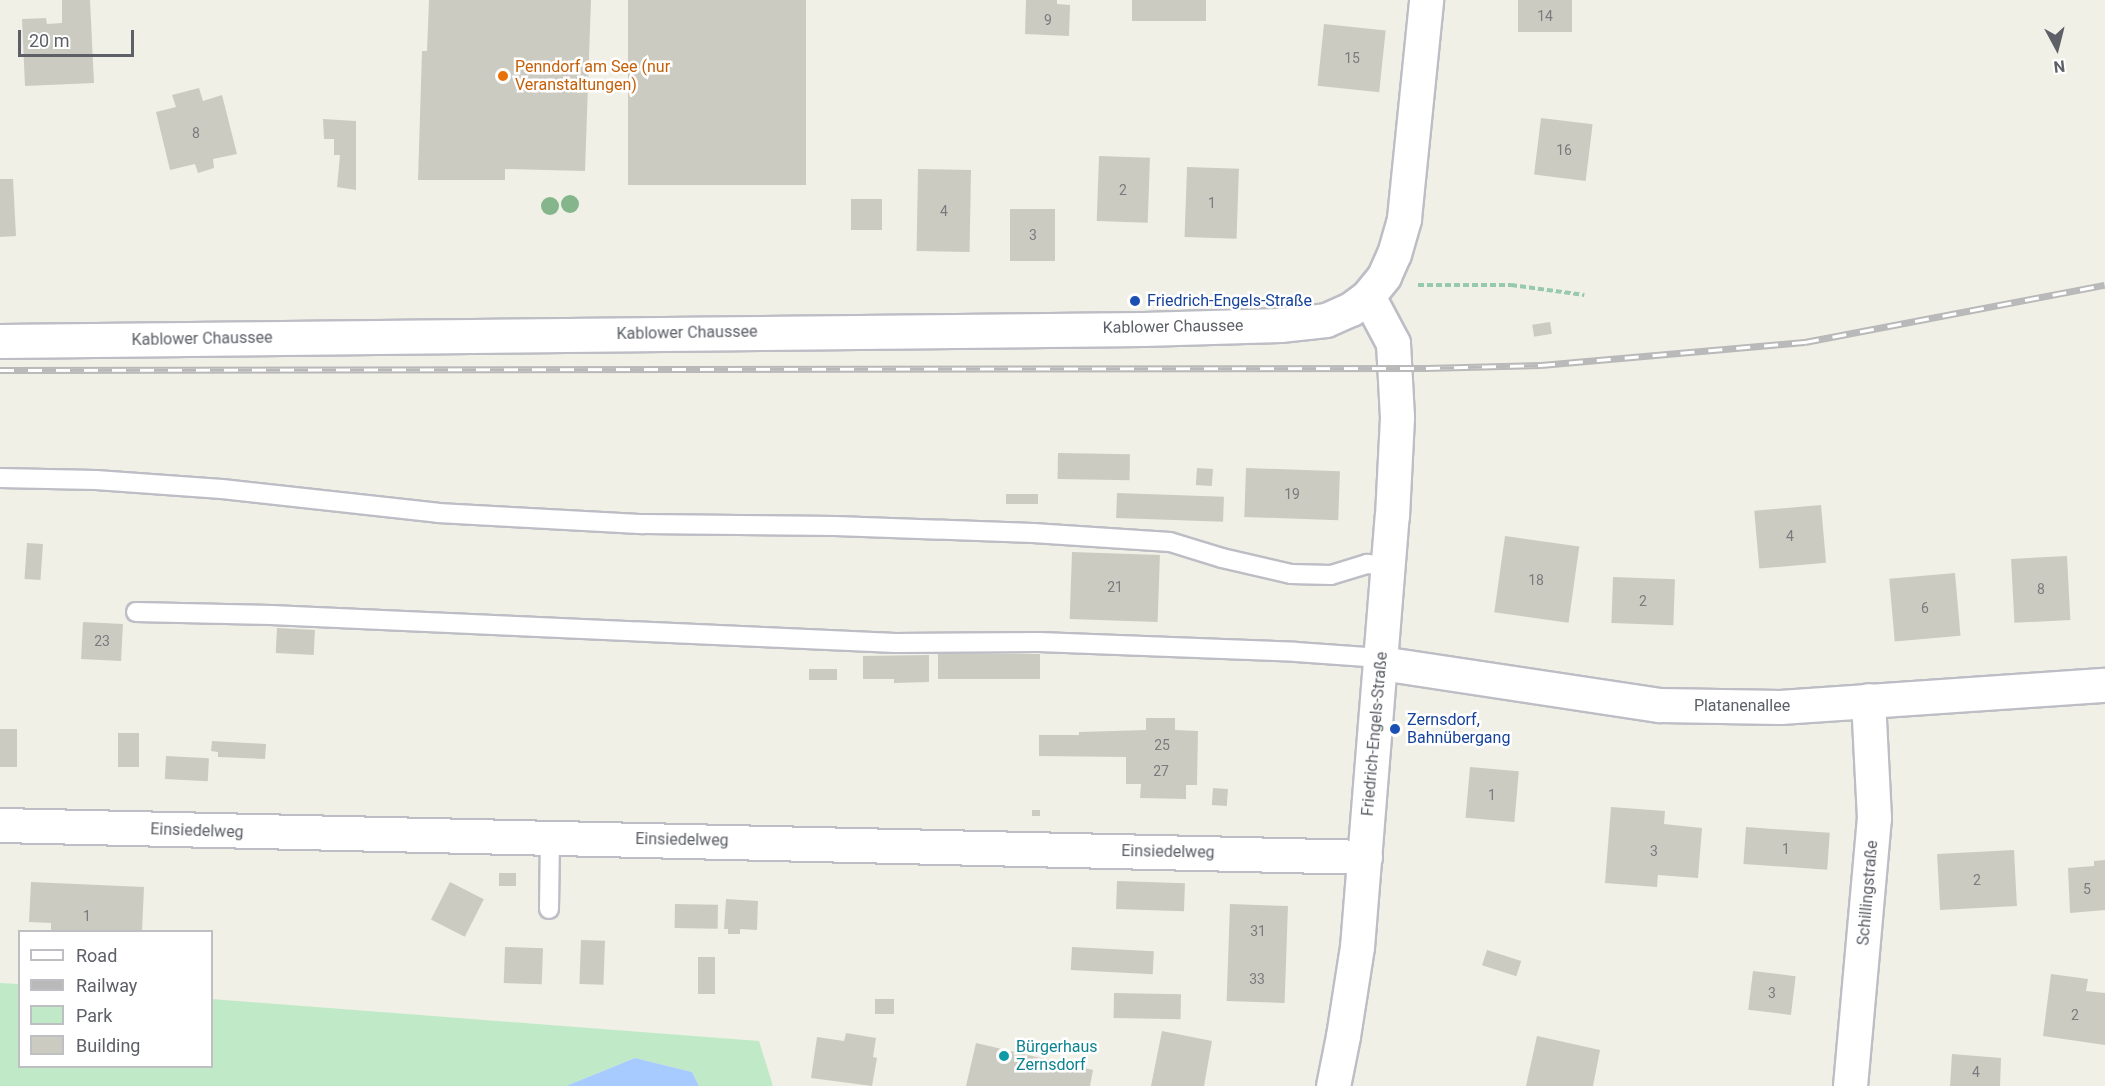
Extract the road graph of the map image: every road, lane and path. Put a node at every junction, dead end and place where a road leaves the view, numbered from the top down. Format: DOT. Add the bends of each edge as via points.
graph roads {
  1 [pos="1426,0"];
  2 [pos="1376,286"];
  3 [pos="1584,294"];
  4 [pos="0,341"];
  5 [pos="0,478"];
  6 [pos="1388,566"];
  7 [pos="136,612"];
  8 [pos="1381,661"];
  9 [pos="2105,685"];
  10 [pos="1868,700"];
  11 [pos="0,825"];
  12 [pos="550,838"];
  13 [pos="1365,857"];
  14 [pos="549,909"];
  15 [pos="1332,1086"];
  16 [pos="1850,1086"];
  1 -- 2 [label="street" via="1404,218 1394,254"];
  2 -- 3 [label="path" via="1511,285"];
  2 -- 4 [label="street, Kablower Chaussee" via="1351,309 1326,320 1247,326"];
  2 -- 6 [label="street, Friedrich-Engels-Straße" via="1393,343 1395,368 1397,417"];
  5 -- 6 [label="lane" via="222,489 438,513 644,524 1033,533 1170,542 1291,574 1331,575 1367,564"];
  6 -- 8 [label="street, Friedrich-Engels-Straße"];
  7 -- 8 [label="lane" via="283,615 895,643 1039,642 1296,652"];
  8 -- 10 [label="street, Platanenallee" via="1660,705 1780,707"];
  8 -- 13 [label="street, Friedrich-Engels-Straße"];
  9 -- 10 [label="street, Platanenallee"];
  10 -- 16 [label="street, Schillingstraße" via="1874,818"];
  11 -- 12 [label="street, Einsiedelweg"];
  12 -- 13 [label="street, Einsiedelweg"];
  12 -- 14 [label="lane"];
  13 -- 15 [label="street, Friedrich-Engels-Straße" via="1357,946"];
}
